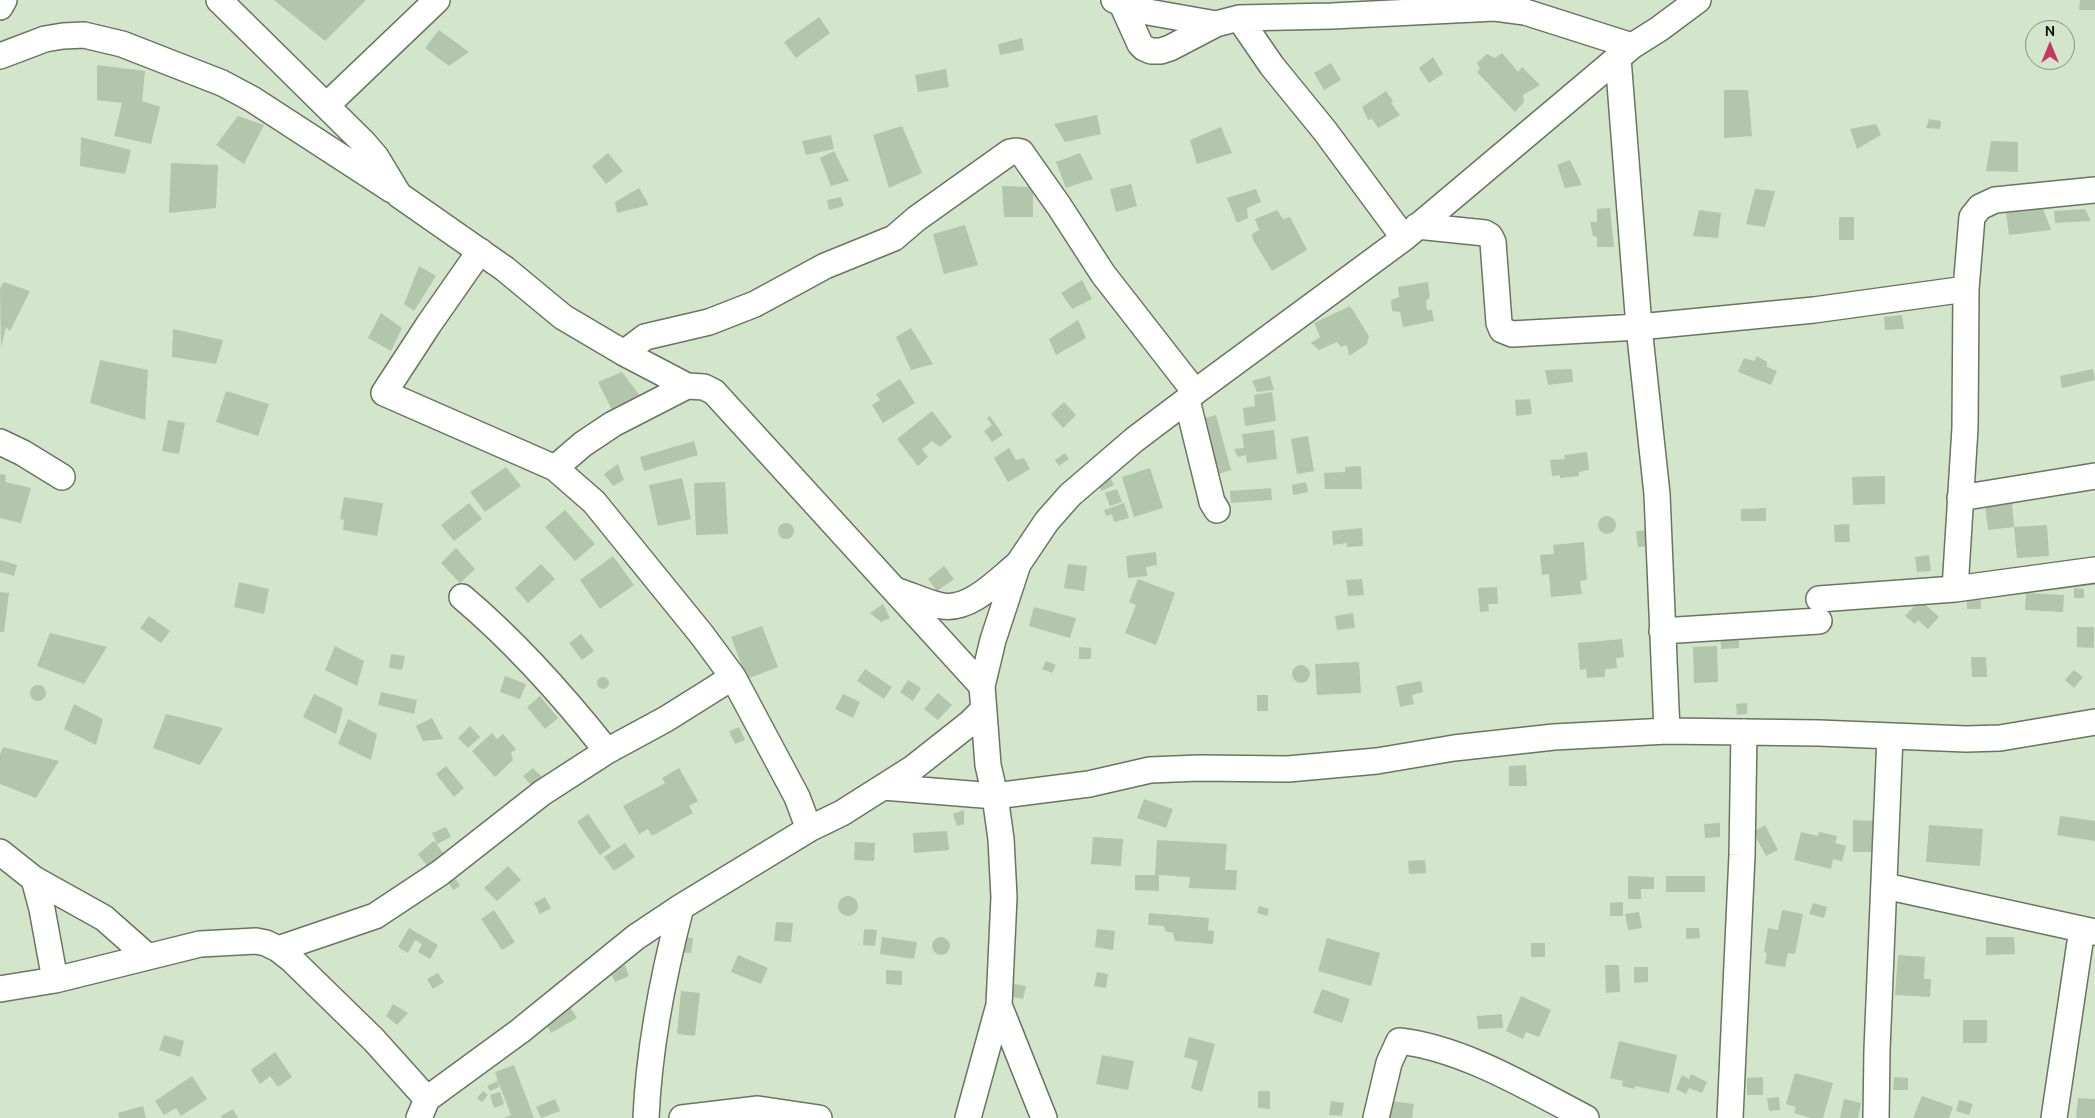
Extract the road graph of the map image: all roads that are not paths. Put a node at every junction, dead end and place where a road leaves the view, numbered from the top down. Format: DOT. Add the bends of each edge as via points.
graph roads {
  1 [pos="4,0"];
  2 [pos="219,0"];
  3 [pos="437,0"];
  4 [pos="1698,0"];
  5 [pos="1118,1"];
  6 [pos="0,7"];
  7 [pos="1334,8"];
  8 [pos="1228,21"];
  9 [pos="1625,52"];
  10 [pos="0,56"];
  11 [pos="327,105"];
  12 [pos="2095,190"];
  13 [pos="399,195"];
  14 [pos="1410,232"];
  15 [pos="480,252"];
  16 [pos="1966,289"];
  17 [pos="1639,327"];
  18 [pos="624,353"];
  19 [pos="687,386"];
  20 [pos="1191,396"];
  21 [pos="0,442"];
  22 [pos="555,468"];
  23 [pos="2095,476"];
  24 [pos="62,477"];
  25 [pos="1960,498"];
  26 [pos="1217,510"];
  27 [pos="1018,564"];
  28 [pos="2095,570"];
  29 [pos="1955,589"];
  30 [pos="895,590"];
  31 [pos="462,597"];
  32 [pos="1662,631"];
  33 [pos="732,676"];
  34 [pos="982,698"];
  35 [pos="2095,722"];
  36 [pos="1667,731"];
  37 [pos="1744,732"];
  38 [pos="1890,736"];
  39 [pos="607,751"];
  40 [pos="882,788"];
  41 [pos="995,796"];
  42 [pos="809,829"];
  43 [pos="0,852"];
  44 [pos="34,879"];
  45 [pos="1884,886"];
  46 [pos="681,907"];
  47 [pos="2088,931"];
  48 [pos="278,948"];
  49 [pos="147,956"];
  50 [pos="55,980"];
  51 [pos="0,990"];
  52 [pos="999,1005"];
  53 [pos="423,1108"];
  54 [pos="646,1118"];
  55 [pos="682,1118"];
  56 [pos="819,1118"];
  57 [pos="968,1118"];
  58 [pos="1044,1118"];
  59 [pos="1376,1118"];
  60 [pos="1586,1118"];
  61 [pos="1730,1118"];
  62 [pos="1876,1118"];
  63 [pos="2054,1118"];
  1 -- 6 [label="street"];
  2 -- 11 [label="street"];
  3 -- 11 [label="street"];
  4 -- 9 [label="street"];
  5 -- 8 [label="street" via="1142,11"];
  5 -- 8 [label="street" via="1140,44 1151,51 1170,48"];
  7 -- 8 [label="street"];
  7 -- 9 [label="street" via="1512,9"];
  8 -- 14 [label="street" via="1272,66"];
  9 -- 14 [label="street"];
  9 -- 17 [label="street"];
  10 -- 13 [label="street" via="45,39 64,36 84,35 122,44 222,83 252,99"];
  11 -- 13 [label="street" via="376,157"];
  12 -- 16 [label="street" via="1994,200 1980,207 1972,217"];
  13 -- 15 [label="street"];
  14 -- 17 [label="street" via="1486,233 1490,236 1502,330 1512,334"];
  14 -- 20 [label="street"];
  15 -- 18 [label="street" via="562,317"];
  15 -- 22 [label="street" via="384,393"];
  16 -- 17 [label="street" via="1814,310"];
  16 -- 25 [label="street" via="1965,428"];
  17 -- 32 [label="street" via="1657,494"];
  18 -- 19 [label="street"];
  18 -- 20 [label="street" via="646,337 709,322 755,304 826,266 894,238 916,219 1010,152 1016,151 1021,152"];
  19 -- 22 [label="street" via="612,424"];
  19 -- 30 [label="street" via="704,387 714,392"];
  20 -- 26 [label="street" via="1212,502"];
  20 -- 27 [label="street" via="1070,495 1047,521"];
  21 -- 24 [label="street"];
  22 -- 33 [label="street" via="594,502"];
  23 -- 25 [label="street"];
  25 -- 29 [label="street"];
  27 -- 30 [label="street" via="977,596 961,604 944,606"];
  27 -- 34 [label="street" via="992,640"];
  28 -- 29 [label="street"];
  29 -- 32 [label="street"];
  30 -- 34 [label="street"];
  31 -- 39 [label="street" via="554,689"];
  32 -- 36 [label="street"];
  33 -- 39 [label="street" via="666,719"];
  33 -- 42 [label="street" via="797,796"];
  34 -- 40 [label="street" via="949,741"];
  34 -- 41 [label="street" via="988,765"];
  35 -- 38 [label="street" via="2000,738"];
  36 -- 37 [label="street"];
  36 -- 41 [label="street" via="1554,736 1377,761 1288,769 1150,770 1089,784"];
  37 -- 38 [label="street"];
  37 -- 61 [label="street"];
  38 -- 45 [label="street"];
  39 -- 48 [label="street" via="542,793 440,873 376,916"];
  40 -- 41 [label="street"];
  40 -- 42 [label="street"];
  41 -- 52 [label="street" via="1004,897"];
  42 -- 46 [label="street"];
  43 -- 44 [label="street"];
  44 -- 49 [label="street" via="104,918"];
  44 -- 50 [label="street"];
  45 -- 47 [label="street"];
  45 -- 62 [label="street"];
  46 -- 53 [label="street" via="636,937"];
  46 -- 54 [label="street" via="663,984"];
  47 -- 63 [label="street"];
  48 -- 49 [label="street" via="256,941 200,944"];
  48 -- 53 [label="street" via="374,1040"];
  49 -- 50 [label="street"];
  50 -- 51 [label="street"];
  52 -- 57 [label="street"];
  52 -- 58 [label="street"];
  55 -- 56 [label="street" via="758,1109"];
  59 -- 60 [label="street" via="1389,1063 1399,1041 1418,1043 1486,1067"];
}
